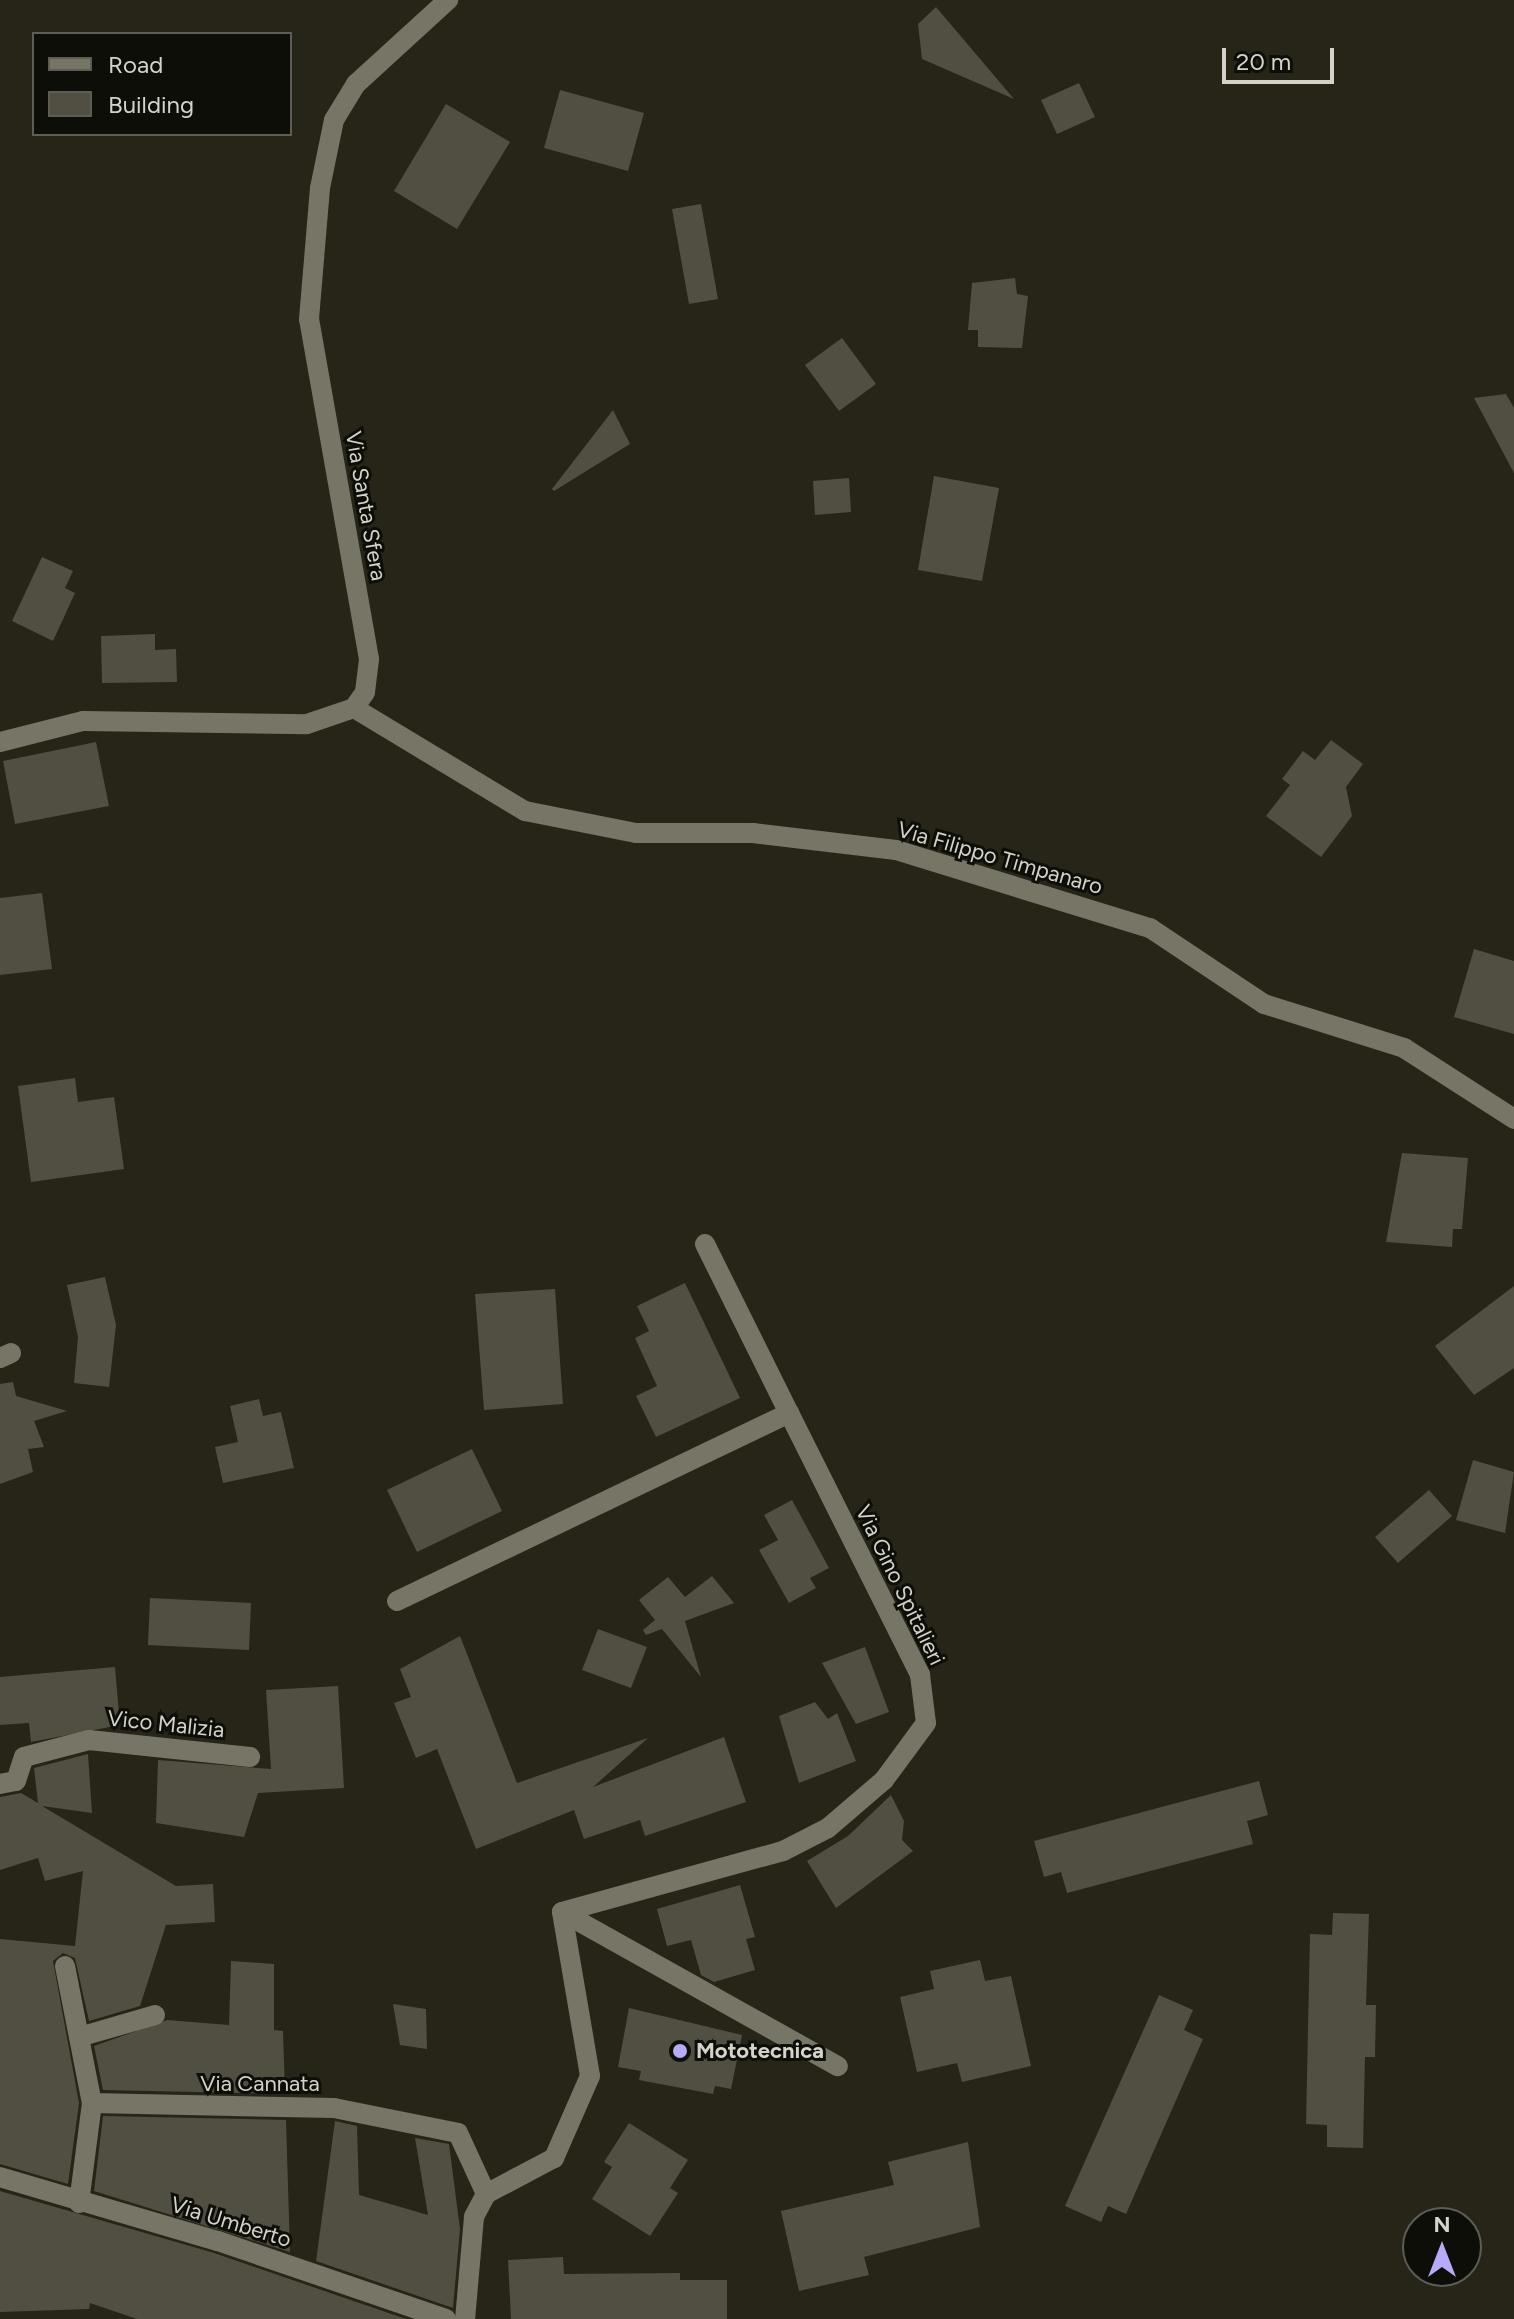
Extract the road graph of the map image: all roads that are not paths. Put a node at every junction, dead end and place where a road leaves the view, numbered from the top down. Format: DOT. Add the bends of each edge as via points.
graph roads {
  1 [pos="448,0"];
  2 [pos="354,708"];
  3 [pos="0,742"];
  4 [pos="1514,1119"];
  5 [pos="705,1244"];
  6 [pos="789,1413"];
  7 [pos="397,1601"];
  8 [pos="250,1757"];
  9 [pos="0,1784"];
  10 [pos="562,1912"];
  11 [pos="65,1966"];
  12 [pos="155,2015"];
  13 [pos="79,2037"];
  14 [pos="838,2066"];
  15 [pos="92,2103"];
  16 [pos="0,2177"];
  17 [pos="486,2194"];
  18 [pos="79,2203"];
  19 [pos="446,2319"];
  20 [pos="465,2319"];
  1 -- 2 [label="street, Via Santa Sfera" via="356,84 334,120 320,188 309,319 369,659 365,692"];
  2 -- 3 [label="street" via="307,724 83,721"];
  2 -- 4 [label="street, Via Filippo Timpanaro" via="525,811 636,833 753,833 896,850 1150,928 1264,1004 1404,1048"];
  5 -- 6 [label="street, Via Gino Spitalieri"];
  6 -- 7 [label="street"];
  6 -- 10 [label="street, Via Gino Spitalieri" via="920,1675 926,1723 884,1780 828,1828 783,1851"];
  8 -- 9 [label="street, Vico Malizia" via="89,1740 24,1757 16,1781"];
  10 -- 14 [label="street"];
  10 -- 17 [label="street" via="590,2076 554,2158"];
  11 -- 13 [label="street"];
  12 -- 13 [label="street"];
  13 -- 15 [label="street"];
  15 -- 17 [label="street, Via Cannata" via="334,2108 458,2133"];
  15 -- 18 [label="street"];
  16 -- 18 [label="street, Via Umberto"];
  17 -- 20 [label="street" via="474,2217"];
  18 -- 19 [label="street, Via Umberto" via="218,2241"];
}
